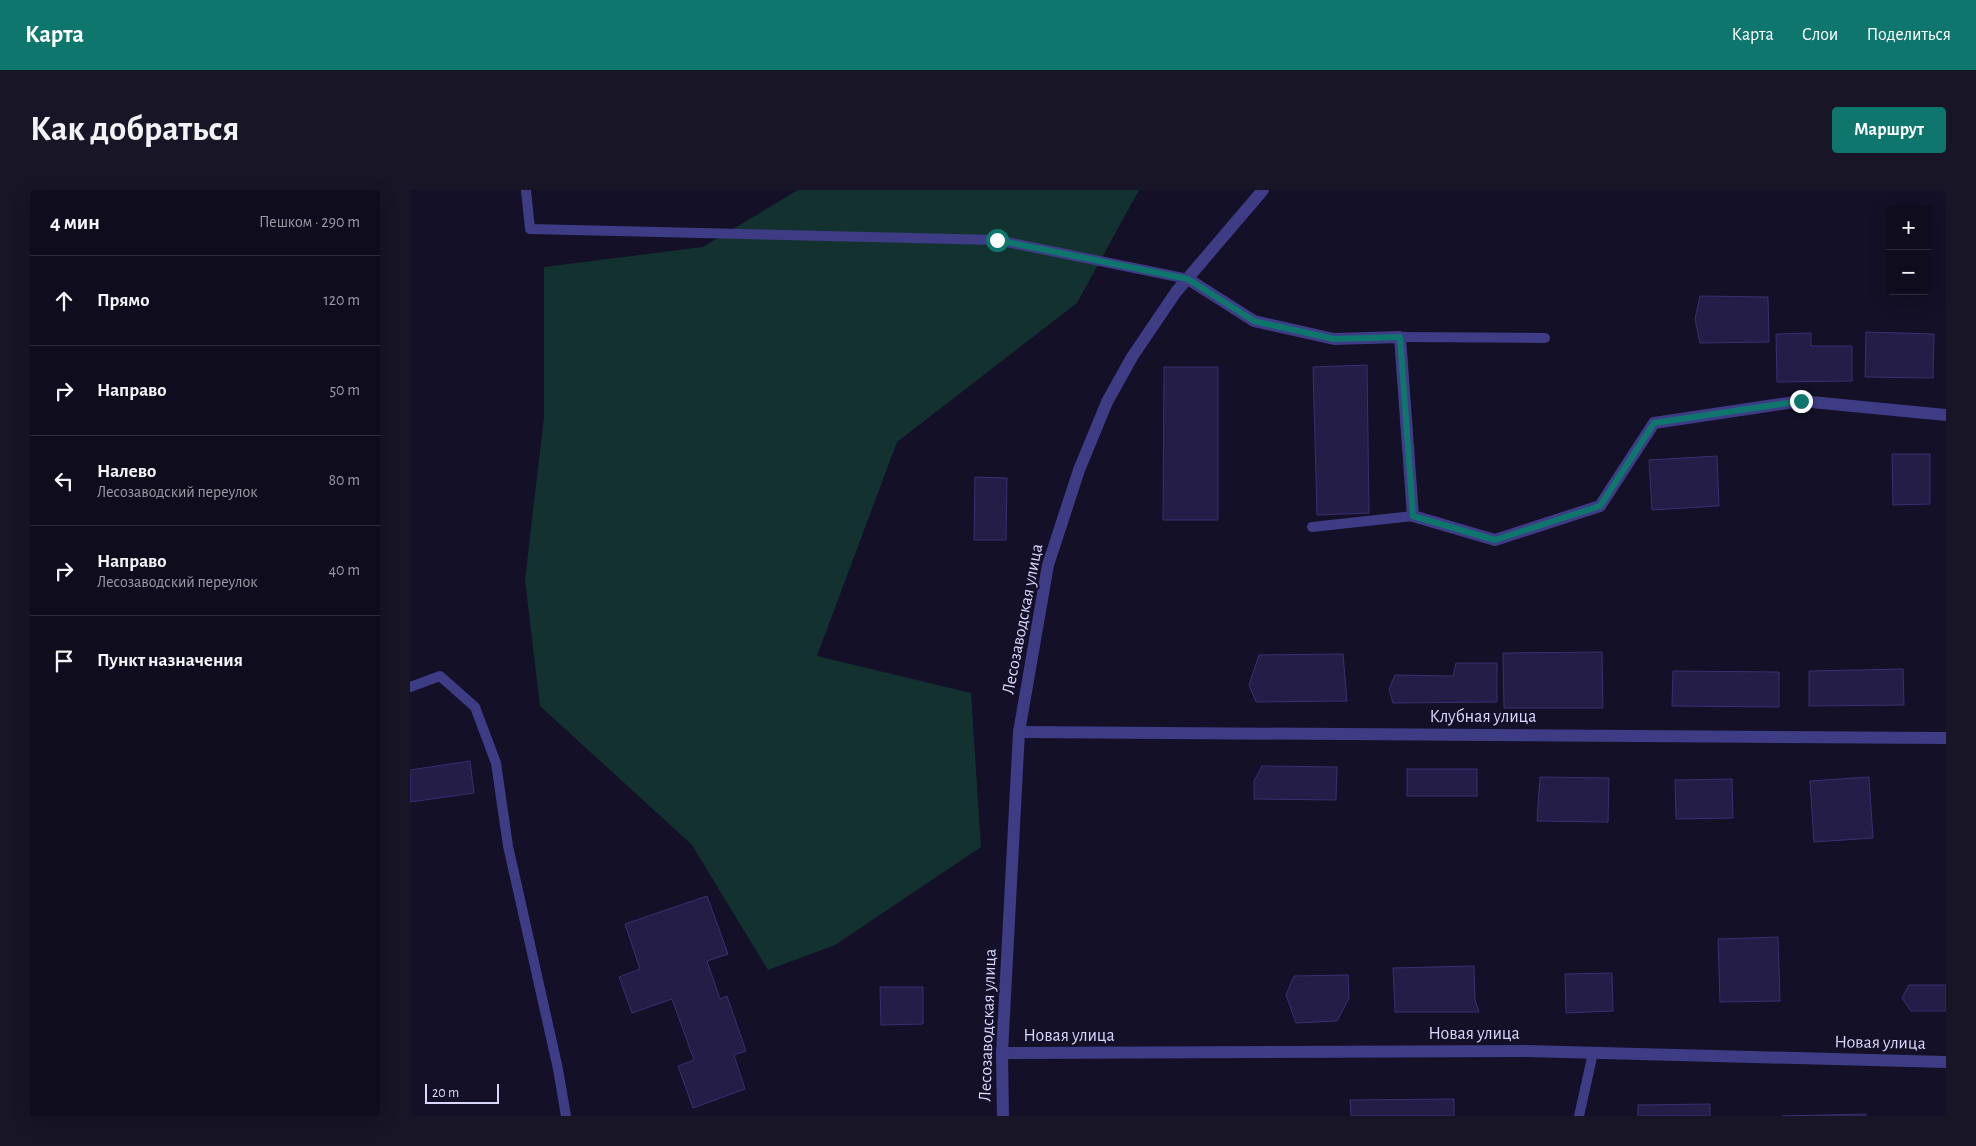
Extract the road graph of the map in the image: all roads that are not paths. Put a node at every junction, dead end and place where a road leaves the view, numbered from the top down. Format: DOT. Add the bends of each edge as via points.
graph roads {
  1 [pos="526,190"];
  2 [pos="1263,190"];
  3 [pos="1188,279"];
  4 [pos="1400,337"];
  5 [pos="1545,338"];
  6 [pos="1946,415"];
  7 [pos="1413,516"];
  8 [pos="1312,527"];
  9 [pos="410,687"];
  10 [pos="1019,732"];
  11 [pos="1946,738"];
  12 [pos="1593,1053"];
  13 [pos="1002,1054"];
  14 [pos="1946,1062"];
  15 [pos="566,1116"];
  16 [pos="1003,1116"];
  17 [pos="1580,1116"];
  1 -- 3 [label="lane" via="530,229 997,240"];
  2 -- 3 [label="street, Лесозаводская улица"];
  3 -- 4 [label="street" via="1254,321 1334,339"];
  3 -- 10 [label="street, Лесозаводская улица" via="1132,357 1107,402 1080,470 1048,565"];
  4 -- 5 [label="lane"];
  4 -- 7 [label="street"];
  6 -- 7 [label="street" via="1801,401 1654,423 1600,506 1495,540"];
  7 -- 8 [label="lane"];
  9 -- 15 [label="lane" via="440,676 475,707 479,716 496,763 508,846"];
  10 -- 11 [label="street, Клубная улица"];
  10 -- 13 [label="street, Лесозаводская улица"];
  12 -- 13 [label="street, Новая улица"];
  12 -- 14 [label="street, Новая улица"];
  12 -- 17 [label="lane"];
  13 -- 16 [label="street, Лесозаводская улица"];
}
